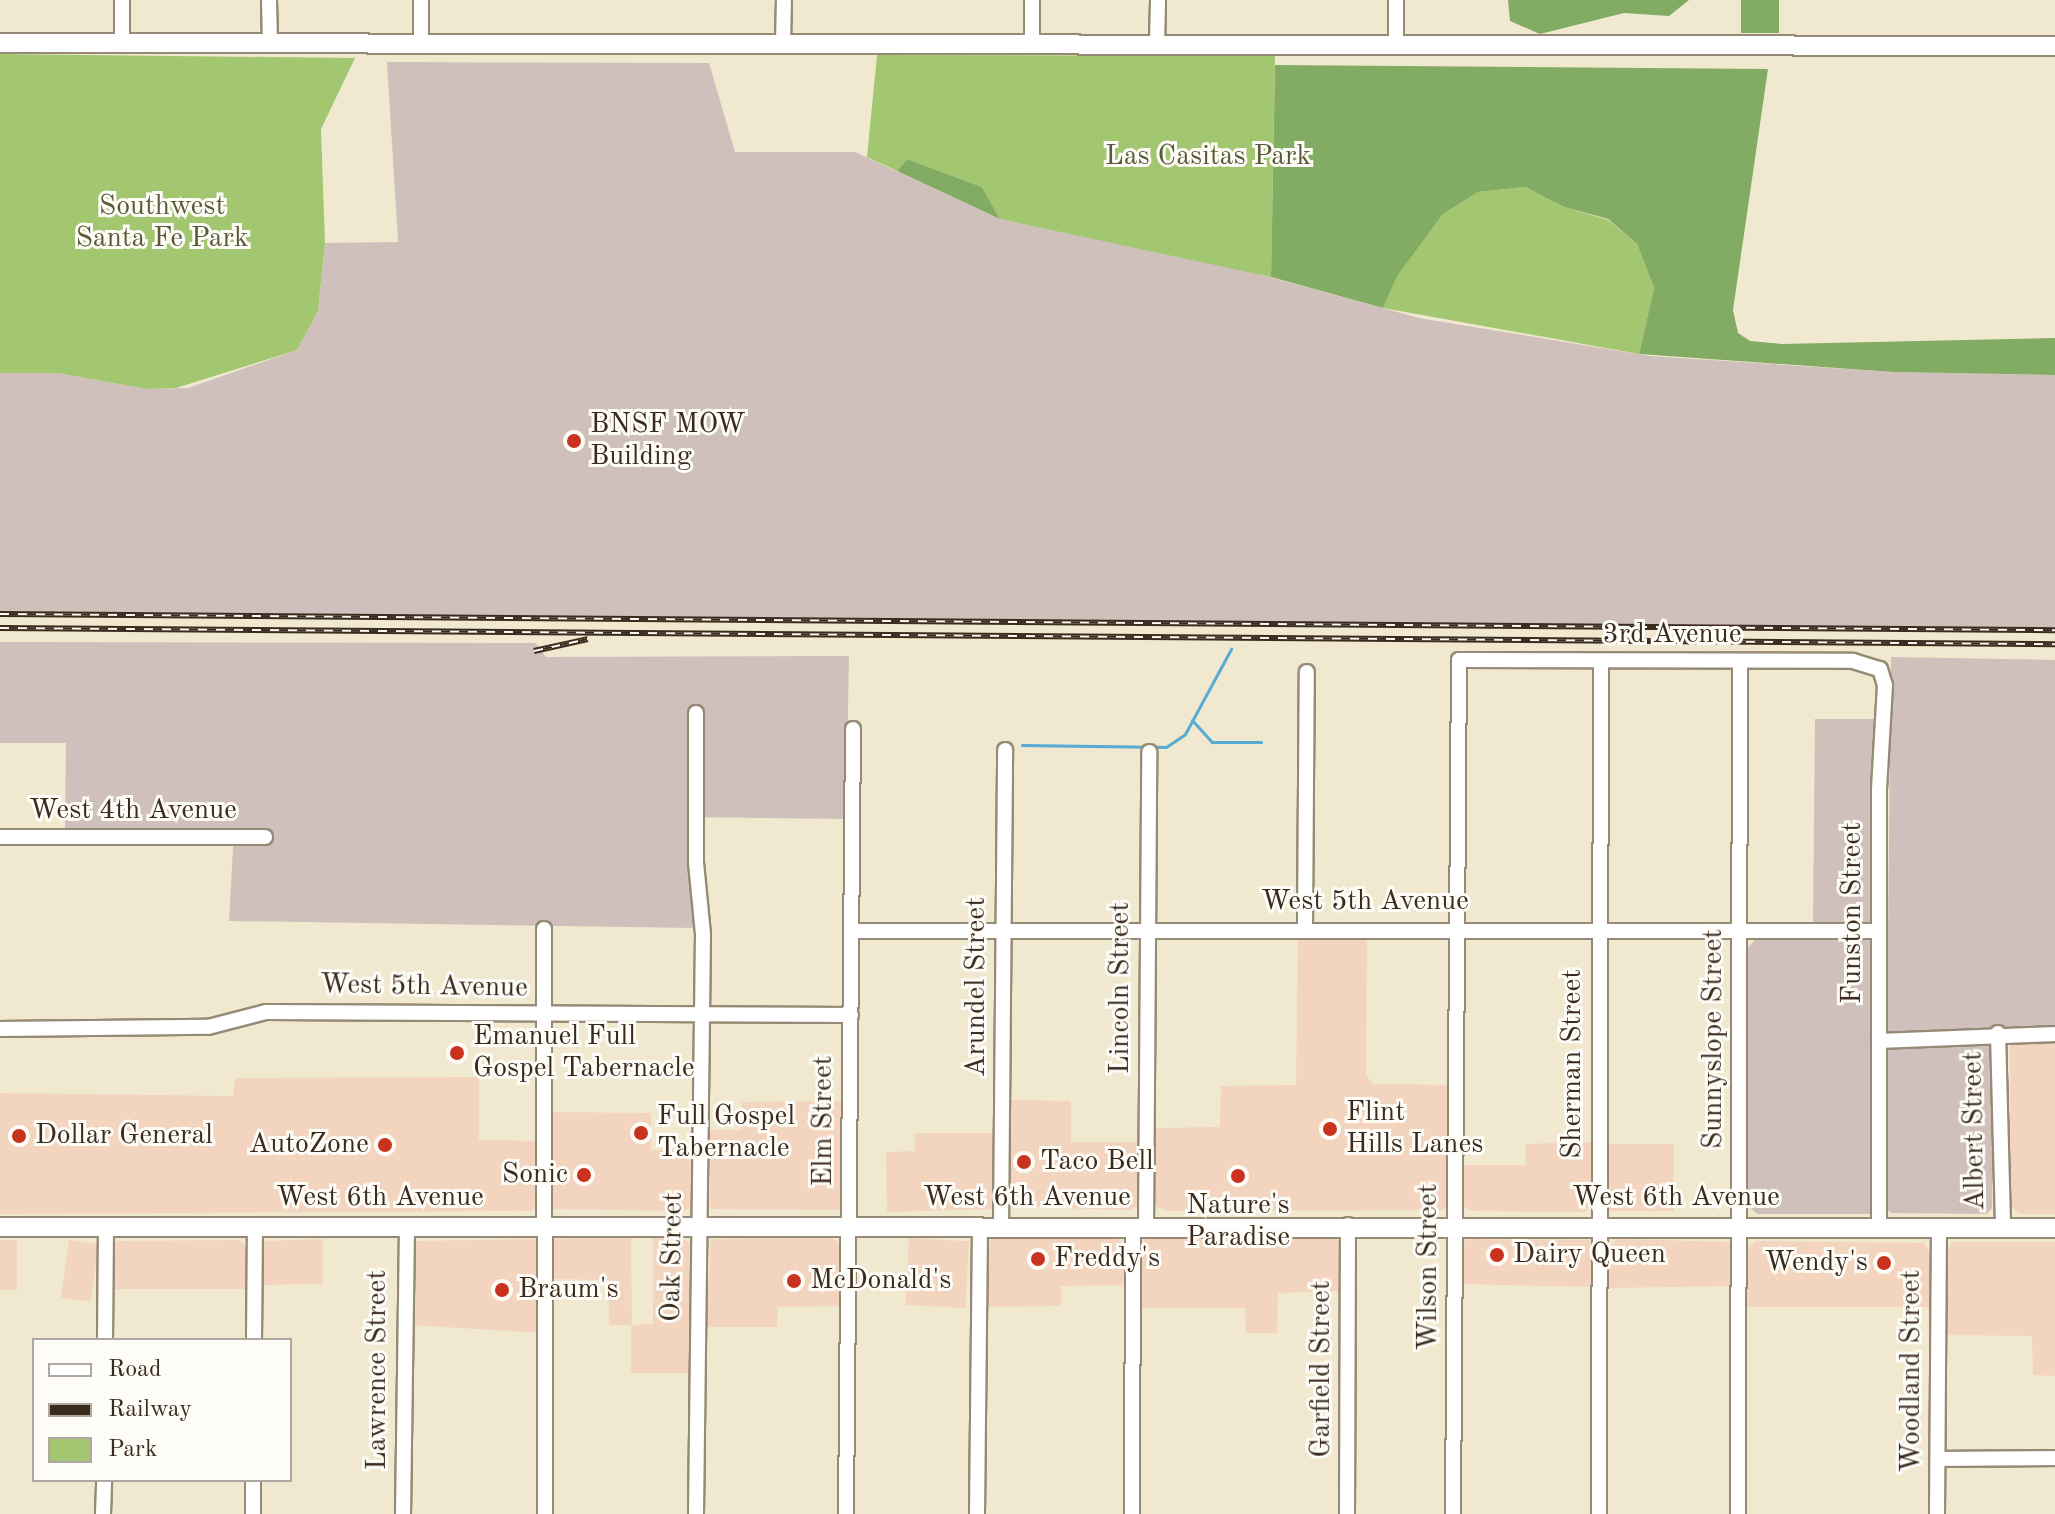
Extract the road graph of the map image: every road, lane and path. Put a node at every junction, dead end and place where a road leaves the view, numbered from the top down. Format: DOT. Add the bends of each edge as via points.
graph roads {
  1 [pos="122,0"];
  2 [pos="269,0"];
  3 [pos="421,0"];
  4 [pos="784,0"];
  5 [pos="1032,0"];
  6 [pos="1158,0"];
  7 [pos="1396,0"];
  8 [pos="0,43"];
  9 [pos="122,43"];
  10 [pos="270,43"];
  11 [pos="421,43"];
  12 [pos="783,43"];
  13 [pos="1032,44"];
  14 [pos="1157,45"];
  15 [pos="1396,46"];
  16 [pos="2055,46"];
  17 [pos="1531,661"];
  18 [pos="1601,661"];
  19 [pos="1740,661"];
  20 [pos="1813,661"];
  21 [pos="1307,672"];
  22 [pos="696,713"];
  23 [pos="853,729"];
  24 [pos="1005,750"];
  25 [pos="1149,752"];
  26 [pos="0,837"];
  27 [pos="265,837"];
  28 [pos="1305,927"];
  29 [pos="1458,928"];
  30 [pos="544,929"];
  31 [pos="1600,929"];
  32 [pos="1147,930"];
  33 [pos="1741,930"];
  34 [pos="851,931"];
  35 [pos="1879,931"];
  36 [pos="1003,932"];
  37 [pos="545,1014"];
  38 [pos="702,1015"];
  39 [pos="851,1015"];
  40 [pos="0,1029"];
  41 [pos="1998,1033"];
  42 [pos="2055,1034"];
  43 [pos="1879,1041"];
  44 [pos="1001,1225"];
  45 [pos="1348,1225"];
  46 [pos="1455,1225"];
  47 [pos="1600,1225"];
  48 [pos="106,1226"];
  49 [pos="255,1226"];
  50 [pos="407,1226"];
  51 [pos="850,1226"];
  52 [pos="980,1226"];
  53 [pos="1139,1226"];
  54 [pos="1741,1226"];
  55 [pos="0,1227"];
  56 [pos="546,1227"];
  57 [pos="699,1227"];
  58 [pos="1879,1227"];
  59 [pos="1939,1227"];
  60 [pos="2003,1227"];
  61 [pos="2055,1228"];
  62 [pos="105,1338"];
  63 [pos="254,1338"];
  64 [pos="2055,1458"];
  65 [pos="1938,1459"];
  66 [pos="104,1482"];
  67 [pos="253,1482"];
  68 [pos="103,1514"];
  69 [pos="253,1514"];
  70 [pos="403,1514"];
  71 [pos="545,1514"];
  72 [pos="696,1514"];
  73 [pos="846,1514"];
  74 [pos="977,1514"];
  75 [pos="1132,1514"];
  76 [pos="1347,1514"];
  77 [pos="1453,1514"];
  78 [pos="1599,1514"];
  79 [pos="1738,1514"];
  80 [pos="1937,1514"];
  1 -- 9 [label="street"];
  2 -- 10 [label="street"];
  3 -- 11 [label="street"];
  4 -- 12 [label="street"];
  5 -- 13 [label="street"];
  6 -- 14 [label="street"];
  7 -- 15 [label="street"];
  8 -- 9 [label="main road"];
  9 -- 10 [label="main road"];
  10 -- 11 [label="main road"];
  11 -- 12 [label="main road"];
  12 -- 13 [label="main road"];
  13 -- 14 [label="main road"];
  14 -- 15 [label="main road"];
  15 -- 16 [label="main road"];
  17 -- 18 [label="street, 3rd Avenue"];
  17 -- 29 [label="street, Wilson Street" via="1459,660"];
  18 -- 19 [label="street, 3rd Avenue"];
  18 -- 31 [label="street, Sherman Street"];
  19 -- 20 [label="street, 3rd Avenue"];
  19 -- 33 [label="street, Sunnyslope Street"];
  20 -- 35 [label="street, Funston Street" via="1870,663 1880,669 1885,685"];
  21 -- 28 [label="street"];
  22 -- 38 [label="street, Oak Street"];
  23 -- 34 [label="street, Elm Street"];
  24 -- 36 [label="street, Arundel Street"];
  25 -- 32 [label="street, Lincoln Street"];
  26 -- 27 [label="street, West 4th Avenue"];
  28 -- 29 [label="street, West 5th Avenue"];
  28 -- 32 [label="street, West 5th Avenue"];
  29 -- 31 [label="street, West 5th Avenue"];
  29 -- 46 [label="street, Wilson Street"];
  30 -- 37 [label="street"];
  31 -- 33 [label="street, West 5th Avenue"];
  31 -- 47 [label="street, Sherman Street"];
  32 -- 36 [label="street, West 5th Avenue"];
  32 -- 53 [label="street, Lincoln Street"];
  33 -- 35 [label="street, West 5th Avenue"];
  33 -- 54 [label="street, Sunnyslope Street"];
  34 -- 36 [label="street, West 5th Avenue"];
  34 -- 39 [label="street, Elm Street"];
  35 -- 43 [label="street, Funston Street"];
  36 -- 44 [label="street, Arundel Street"];
  37 -- 38 [label="street, West 5th Avenue"];
  37 -- 40 [label="street, West 5th Avenue" via="266,1012 208,1027"];
  37 -- 56 [label="street"];
  38 -- 39 [label="street, West 5th Avenue"];
  38 -- 57 [label="street, Oak Street"];
  39 -- 51 [label="street, Elm Street"];
  41 -- 42 [label="street"];
  41 -- 43 [label="street"];
  41 -- 60 [label="street, Albert Street"];
  43 -- 58 [label="street, Funston Street"];
  44 -- 52 [label="main road, West 6th Avenue"];
  44 -- 53 [label="main road, West 6th Avenue"];
  45 -- 46 [label="main road, West 6th Avenue"];
  45 -- 53 [label="main road, West 6th Avenue"];
  45 -- 76 [label="street, Garfield Street"];
  46 -- 47 [label="main road, West 6th Avenue"];
  46 -- 77 [label="street, Wilson Street"];
  47 -- 54 [label="main road, West 6th Avenue"];
  47 -- 78 [label="street, Sherman Street"];
  48 -- 49 [label="main road, West 6th Avenue"];
  48 -- 55 [label="main road, West 6th Avenue"];
  48 -- 62 [label="street"];
  49 -- 50 [label="main road, West 6th Avenue"];
  49 -- 63 [label="street"];
  50 -- 56 [label="main road, West 6th Avenue"];
  50 -- 70 [label="street, Lawrence Street"];
  51 -- 52 [label="main road, West 6th Avenue"];
  51 -- 57 [label="main road, West 6th Avenue"];
  51 -- 73 [label="street, Elm Street"];
  52 -- 74 [label="street"];
  53 -- 75 [label="street, Lincoln Street"];
  54 -- 58 [label="main road, West 6th Avenue"];
  54 -- 79 [label="street, Sunnyslope Street"];
  56 -- 57 [label="main road, West 6th Avenue"];
  56 -- 71 [label="street"];
  57 -- 72 [label="street, Oak Street"];
  58 -- 59 [label="main road, West 6th Avenue"];
  59 -- 60 [label="main road, West 6th Avenue"];
  59 -- 65 [label="street, Woodland Street"];
  60 -- 61 [label="main road, West 6th Avenue"];
  64 -- 65 [label="street"];
  65 -- 80 [label="street, Woodland Street"];
  66 -- 68 [label="street"];
  67 -- 69 [label="street"];
}
